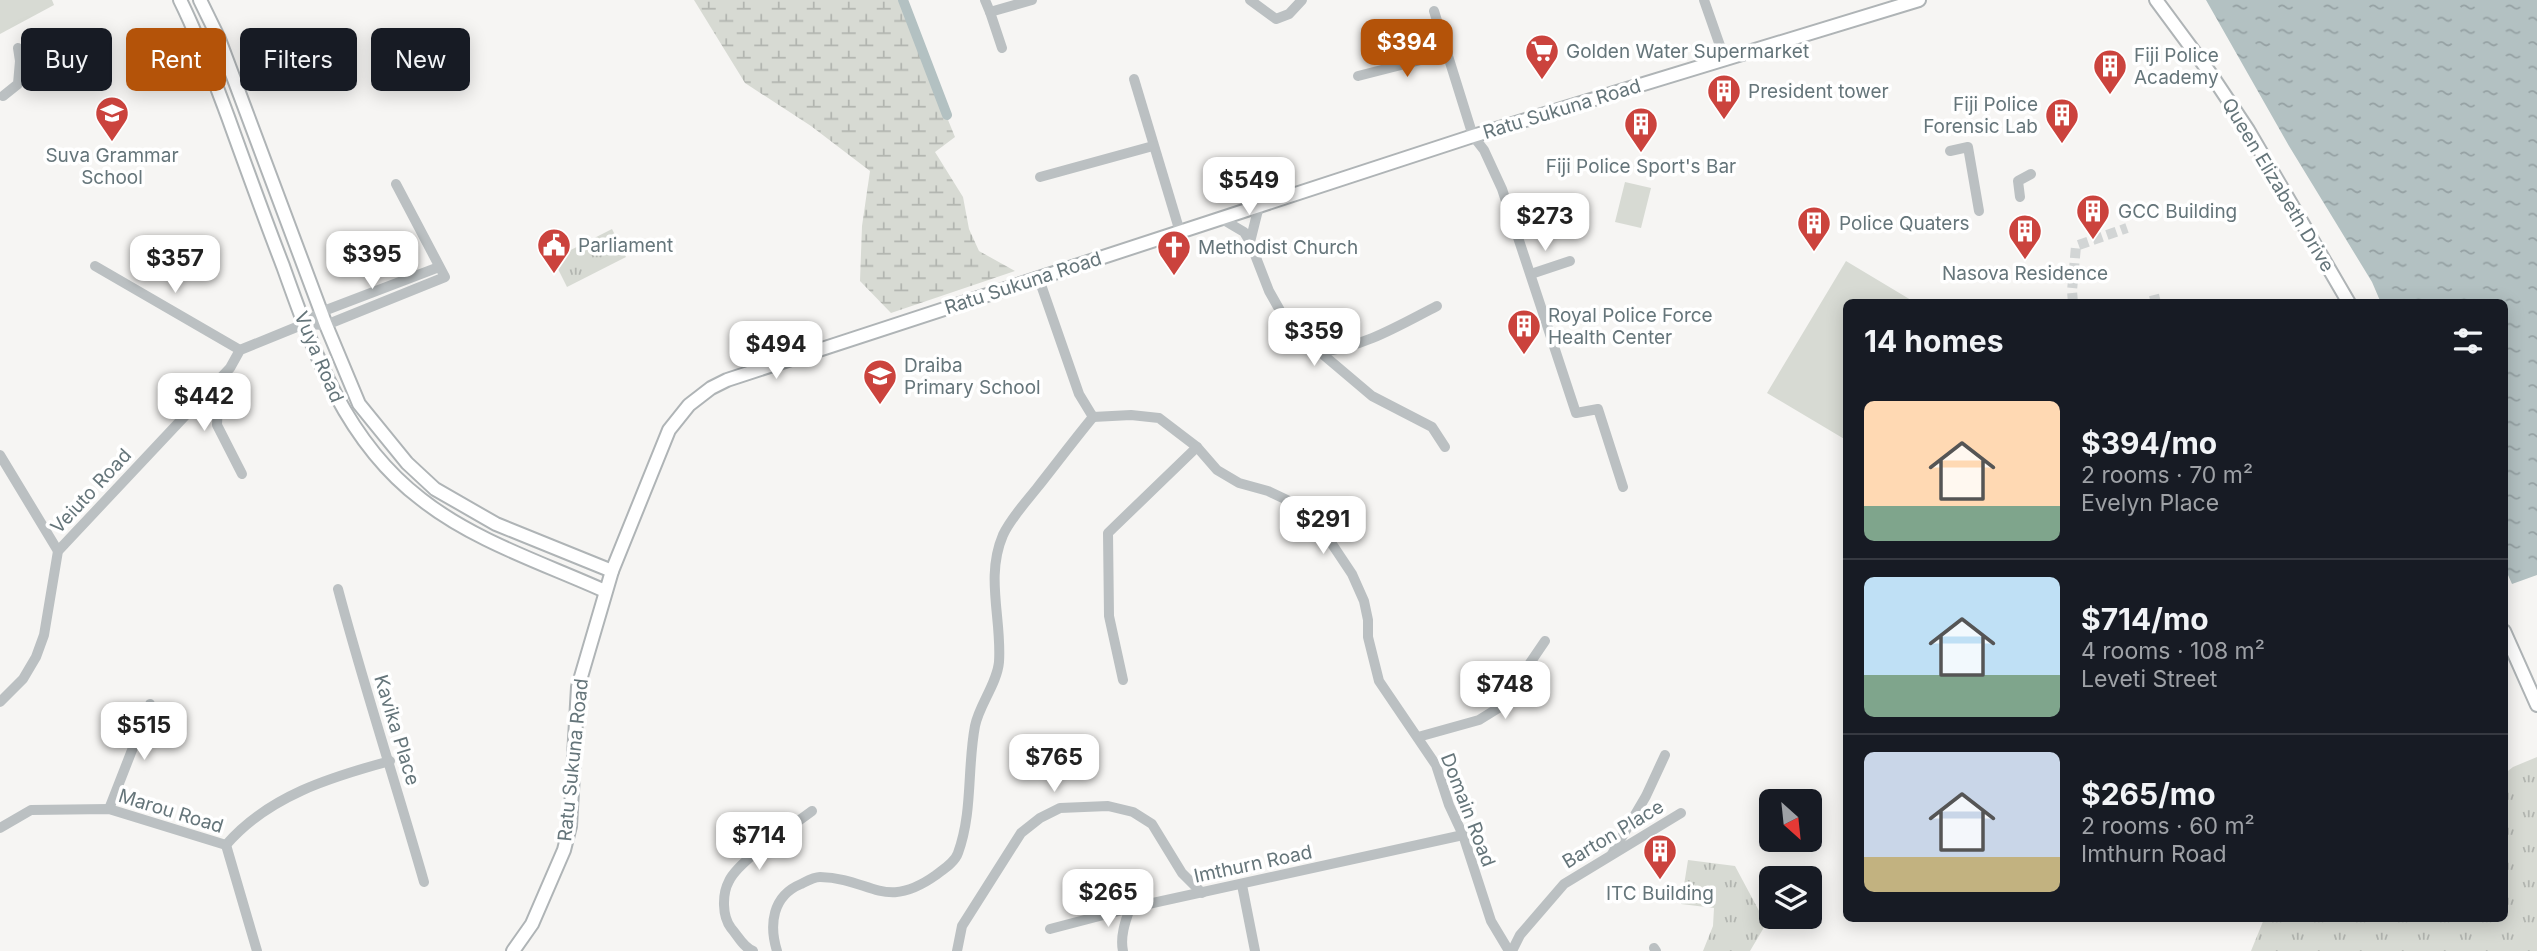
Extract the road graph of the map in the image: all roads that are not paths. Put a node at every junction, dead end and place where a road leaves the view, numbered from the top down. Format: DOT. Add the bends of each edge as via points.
graph roads {
  1 [pos="180,0"];
  2 [pos="200,0"];
  3 [pos="985,0"];
  4 [pos="1032,0"];
  5 [pos="1250,0"];
  6 [pos="1302,0"];
  7 [pos="1704,0"];
  8 [pos="1919,0"];
  9 [pos="2156,0"];
  10 [pos="1434,11"];
  11 [pos="990,12"];
  12 [pos="18,48"];
  13 [pos="1002,48"];
  14 [pos="1448,53"];
  15 [pos="1725,60"];
  16 [pos="1358,76"];
  17 [pos="1134,79"];
  18 [pos="3,96"];
  19 [pos="1474,136"];
  20 [pos="1153,146"];
  21 [pos="1950,151"];
  22 [pos="2031,174"];
  23 [pos="1040,177"];
  24 [pos="396,184"];
  25 [pos="2020,197"];
  26 [pos="1259,206"];
  27 [pos="1979,211"];
  28 [pos="1222,219"];
  29 [pos="1180,232"];
  30 [pos="1250,242"];
  31 [pos="1570,261"];
  32 [pos="94,266"];
  33 [pos="439,267"];
  34 [pos="1531,274"];
  35 [pos="1039,279"];
  36 [pos="2347,299"];
  37 [pos="1437,306"];
  38 [pos="321,312"];
  39 [pos="304,324"];
  40 [pos="326,325"];
  41 [pos="240,350"];
  42 [pos="1320,352"];
  43 [pos="219,380"];
  44 [pos="1093,417"];
  45 [pos="1197,447"];
  46 [pos="1445,447"];
  47 [pos="0,455"];
  48 [pos="242,474"];
  49 [pos="1623,487"];
  50 [pos="58,551"];
  51 [pos="612,571"];
  52 [pos="338,589"];
  53 [pos="605,591"];
  54 [pos="2508,640"];
  55 [pos="1545,641"];
  56 [pos="1123,680"];
  57 [pos="0,702"];
  58 [pos="150,704"];
  59 [pos="2537,705"];
  60 [pos="1418,737"];
  61 [pos="1665,755"];
  62 [pos="390,761"];
  63 [pos="109,809"];
  64 [pos="812,811"];
  65 [pos="1681,813"];
  66 [pos="0,828"];
  67 [pos="1463,835"];
  68 [pos="226,845"];
  69 [pos="1612,855"];
  70 [pos="424,882"];
  71 [pos="1242,885"];
  72 [pos="1202,893"];
  73 [pos="1130,908"];
  74 [pos="1050,929"];
  75 [pos="257,951"];
  76 [pos="513,951"];
  77 [pos="753,951"];
  78 [pos="777,951"];
  79 [pos="957,951"];
  80 [pos="1123,951"];
  81 [pos="1255,951"];
  82 [pos="1511,951"];
  1 -- 39 [label="main road, Vuya Road"];
  2 -- 38 [label="main road, Vuya Road" via="219,39"];
  3 -- 11 [label="street"];
  4 -- 11 [label="street"];
  5 -- 6 [label="street" via="1276,19 1290,14"];
  7 -- 15 [label="street"];
  8 -- 15 [label="main road, Ratu Sukuna Road"];
  9 -- 36 [label="main road, Queen Elizabeth Drive" via="2248,130"];
  10 -- 14 [label="street"];
  11 -- 13 [label="street"];
  12 -- 18 [label="street" via="18,84"];
  14 -- 16 [label="street"];
  14 -- 19 [label="street"];
  15 -- 19 [label="main road, Ratu Sukuna Road"];
  17 -- 20 [label="street"];
  19 -- 26 [label="main road, Ratu Sukuna Road"];
  19 -- 34 [label="street" via="1502,189"];
  20 -- 23 [label="street"];
  20 -- 29 [label="street"];
  21 -- 27 [label="street" via="1968,147"];
  22 -- 25 [label="street" via="2018,181"];
  24 -- 33 [label="street"];
  26 -- 28 [label="main road, Ratu Sukuna Road"];
  26 -- 30 [label="street"];
  28 -- 29 [label="main road, Ratu Sukuna Road"];
  28 -- 30 [label="street" via="1244,232"];
  29 -- 35 [label="main road, Ratu Sukuna Road"];
  30 -- 42 [label="street" via="1282,314 1306,343"];
  31 -- 34 [label="street"];
  32 -- 41 [label="street"];
  33 -- 38 [label="street"];
  33 -- 40 [label="street" via="445,277"];
  34 -- 49 [label="street" via="1576,413 1598,409"];
  35 -- 44 [label="street" via="1079,394"];
  35 -- 51 [label="main road, Ratu Sukuna Road" via="710,388 669,430"];
  37 -- 42 [label="street" via="1371,340"];
  38 -- 39 [label="street"];
  38 -- 40 [label="main road, Vuya Road"];
  39 -- 40 [label="street"];
  39 -- 41 [label="street"];
  39 -- 53 [label="main road, Vuya Road" via="343,411 404,485 453,522"];
  40 -- 51 [label="main road, Vuya Road" via="359,404 407,463 435,489 496,524"];
  41 -- 43 [label="street, Veiuto Road"];
  42 -- 46 [label="street" via="1372,397 1432,427"];
  43 -- 48 [label="street" via="217,425"];
  43 -- 50 [label="street, Veiuto Road"];
  44 -- 45 [label="street, Domain Road" via="1159,418"];
  44 -- 78 [label="street" via="1014,517 999,548 994,590 999,665 976,723 969,806 958,856 924,883 902,891 883,893 817,876 796,886 780,899 773,917"];
  45 -- 56 [label="street" via="1108,533 1109,616"];
  45 -- 60 [label="street, Domain Road" via="1217,470 1287,500 1320,526 1364,601 1379,681"];
  47 -- 50 [label="street"];
  50 -- 57 [label="street, Veiuto Road" via="36,657"];
  51 -- 53 [label="main road, Ratu Sukuna Road"];
  52 -- 62 [label="street, Kavika Place"];
  53 -- 76 [label="main road, Ratu Sukuna Road" via="578,687 570,826 564,850 532,924"];
  54 -- 59 [label="main road"];
  55 -- 60 [label="street" via="1500,707 1479,720"];
  58 -- 63 [label="street"];
  60 -- 67 [label="street, Domain Road" via="1436,765"];
  61 -- 69 [label="street"];
  62 -- 68 [label="street" via="306,787 257,817"];
  62 -- 70 [label="street, Kavika Place"];
  63 -- 66 [label="street, Marou Road" via="31,810"];
  63 -- 68 [label="street, Marou Road"];
  64 -- 77 [label="street" via="729,880 724,898 727,922"];
  65 -- 69 [label="street, Barton Place"];
  67 -- 71 [label="street, Imthurn Road"];
  67 -- 82 [label="street, Domain Road" via="1491,920"];
  68 -- 75 [label="street, Marou Road"];
  69 -- 82 [label="street, Barton Place" via="1564,884"];
  71 -- 72 [label="street, Imthurn Road"];
  71 -- 81 [label="street"];
  72 -- 73 [label="street, Imthurn Road"];
  72 -- 79 [label="street" via="1182,873 1152,824 1133,812 1108,806 1060,808 1021,833 962,926"];
  73 -- 74 [label="street, Imthurn Road"];
  73 -- 80 [label="street"];
}
